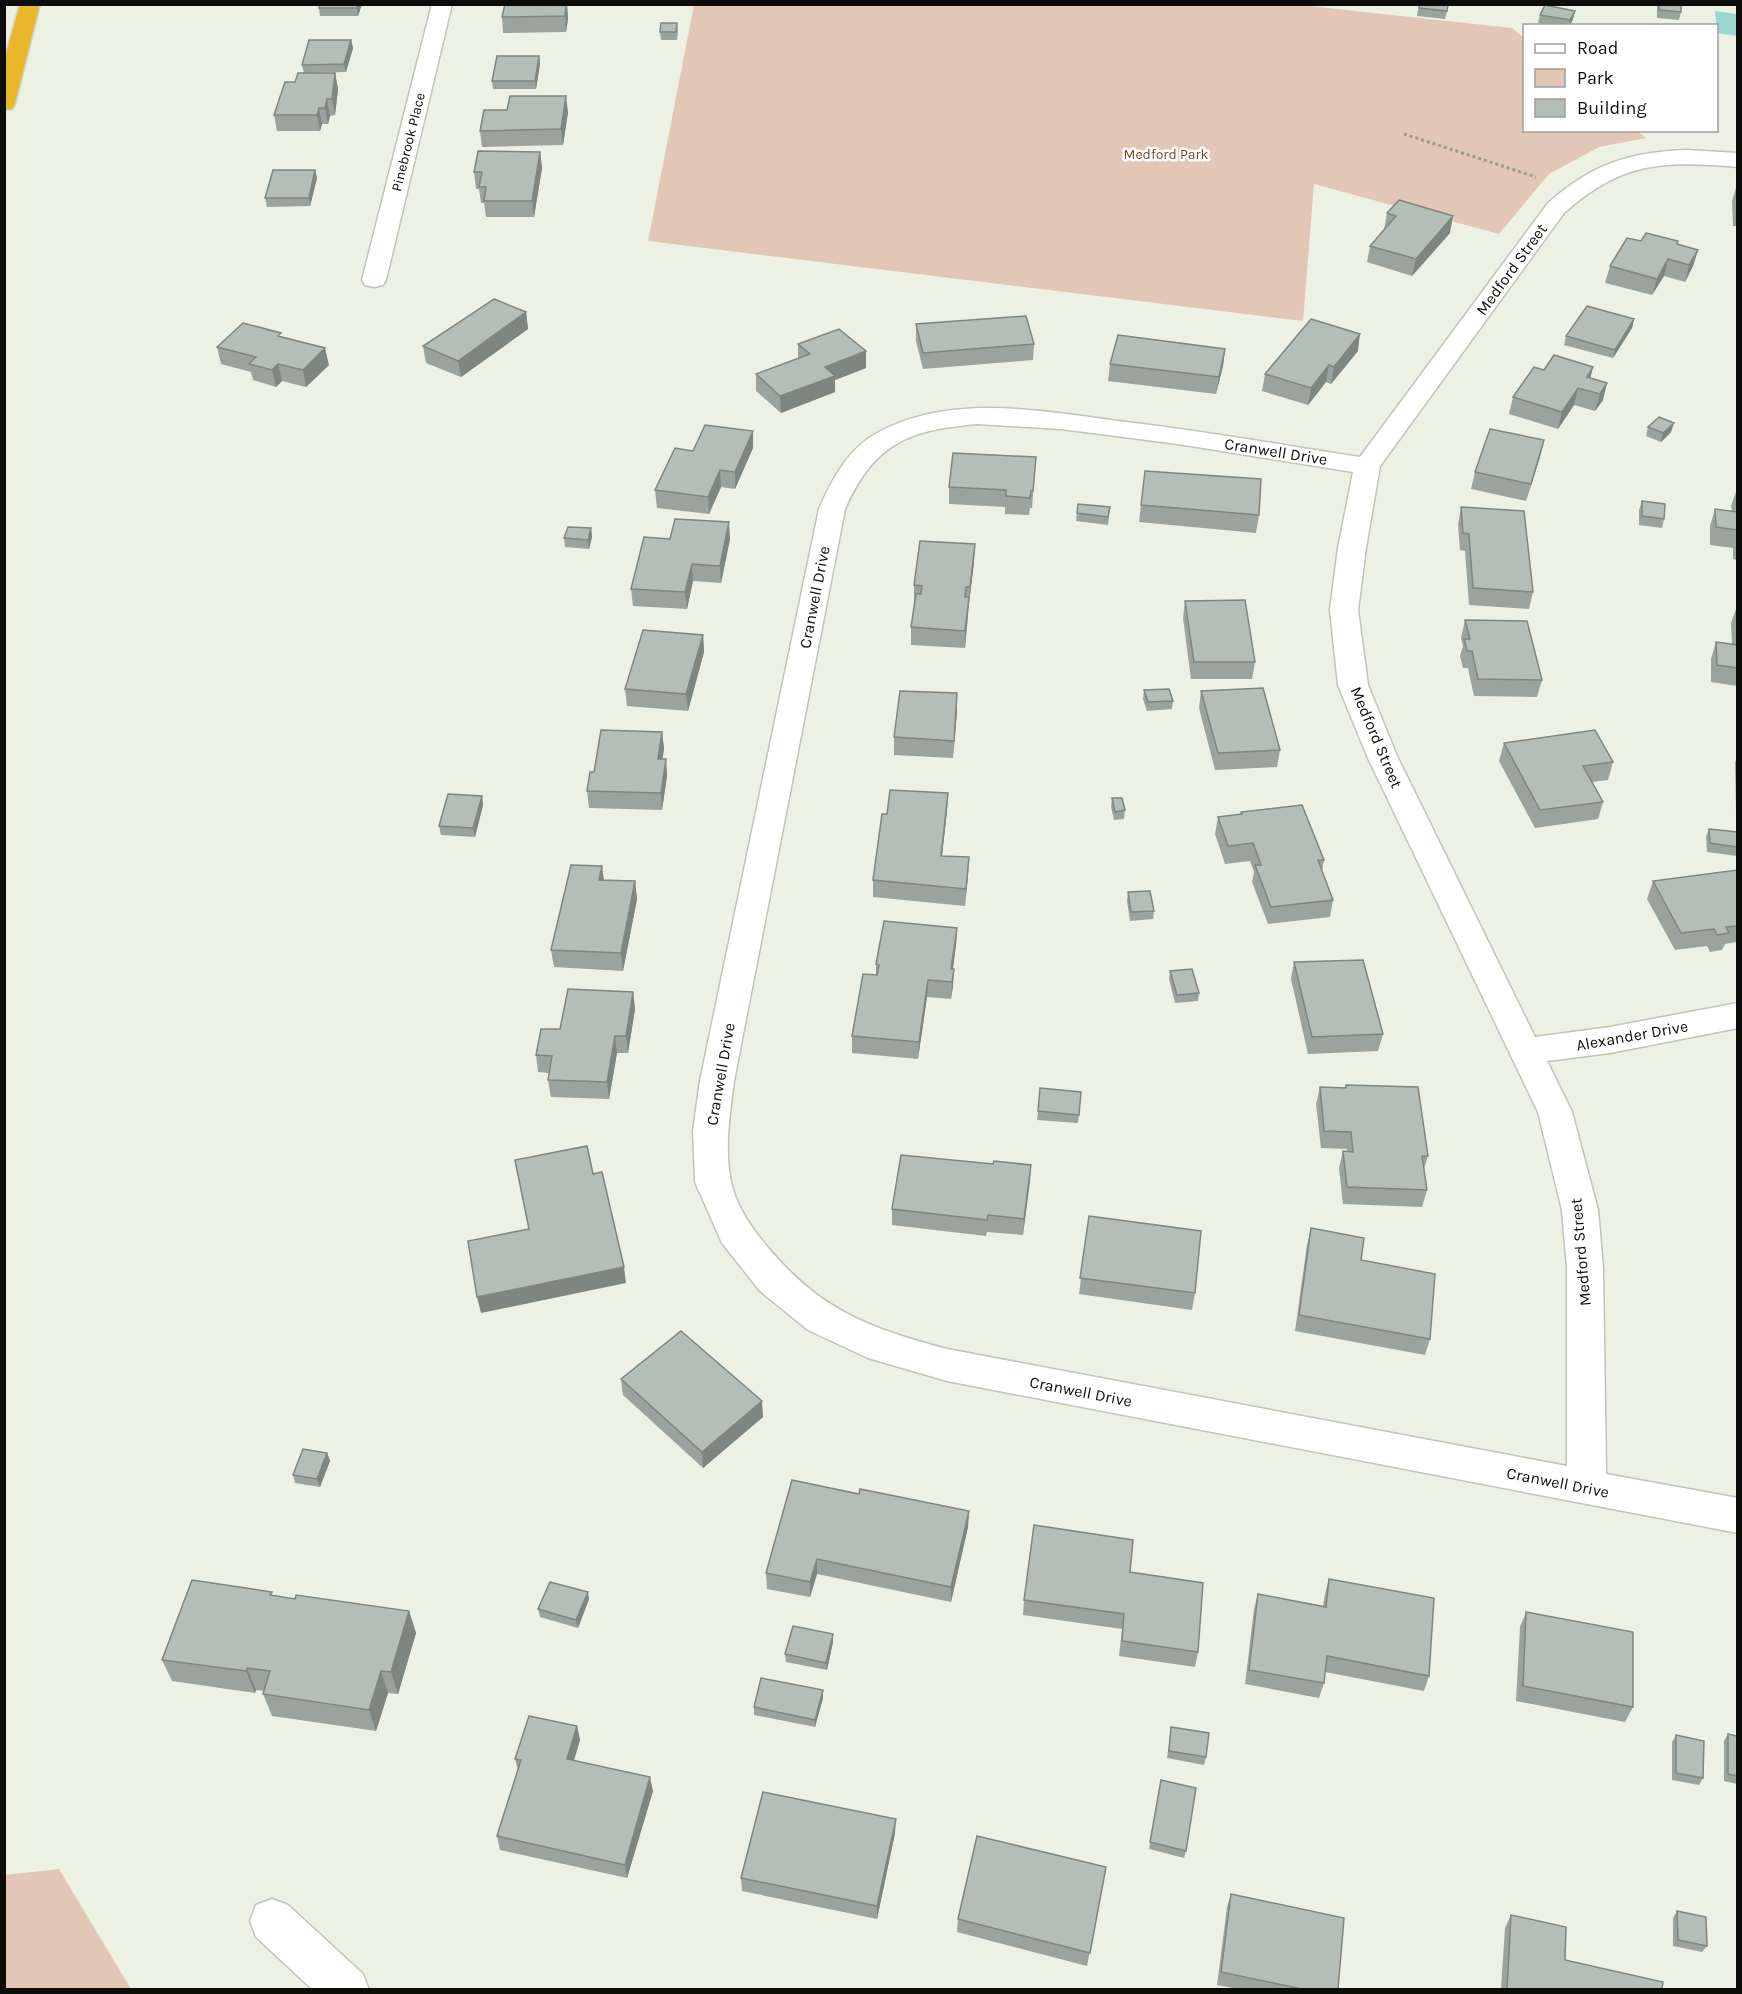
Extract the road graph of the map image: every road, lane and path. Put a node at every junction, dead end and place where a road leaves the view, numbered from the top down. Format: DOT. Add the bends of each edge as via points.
graph roads {
  1 [pos="30,4"];
  2 [pos="442,4"];
  3 [pos="4,104"];
  4 [pos="1404,134"];
  5 [pos="1737,160"];
  6 [pos="1574,190"];
  7 [pos="374,280"];
  8 [pos="1367,466"];
  9 [pos="1737,1016"];
  10 [pos="1527,1051"];
  11 [pos="1587,1488"];
  12 [pos="1737,1516"];
  13 [pos="272,1921"];
  14 [pos="347,1989"];
  1 -- 3 [label="highway"];
  2 -- 7 [label="street, Pinebrook Place"];
  4 -- 6 [label="path"];
  5 -- 6 [label="street, Medford Street" via="1667,158 1628,163 1597,174"];
  6 -- 8 [label="street, Medford Street" via="1556,208"];
  8 -- 10 [label="street, Medford Street" via="1344,610 1353,685 1382,756"];
  8 -- 11 [label="street, Cranwell Drive" via="1185,436 990,417 942,420 898,432 865,454 845,480 832,509 717,1081 710,1131 713,1182 735,1233 773,1280 821,1319 881,1347 947,1365"];
  9 -- 10 [label="street, Alexander Drive"];
  10 -- 11 [label="street, Medford Street" via="1555,1112 1580,1210 1585,1268"];
  11 -- 12 [label="street, Cranwell Drive"];
  13 -- 14 [label="street"];
}
